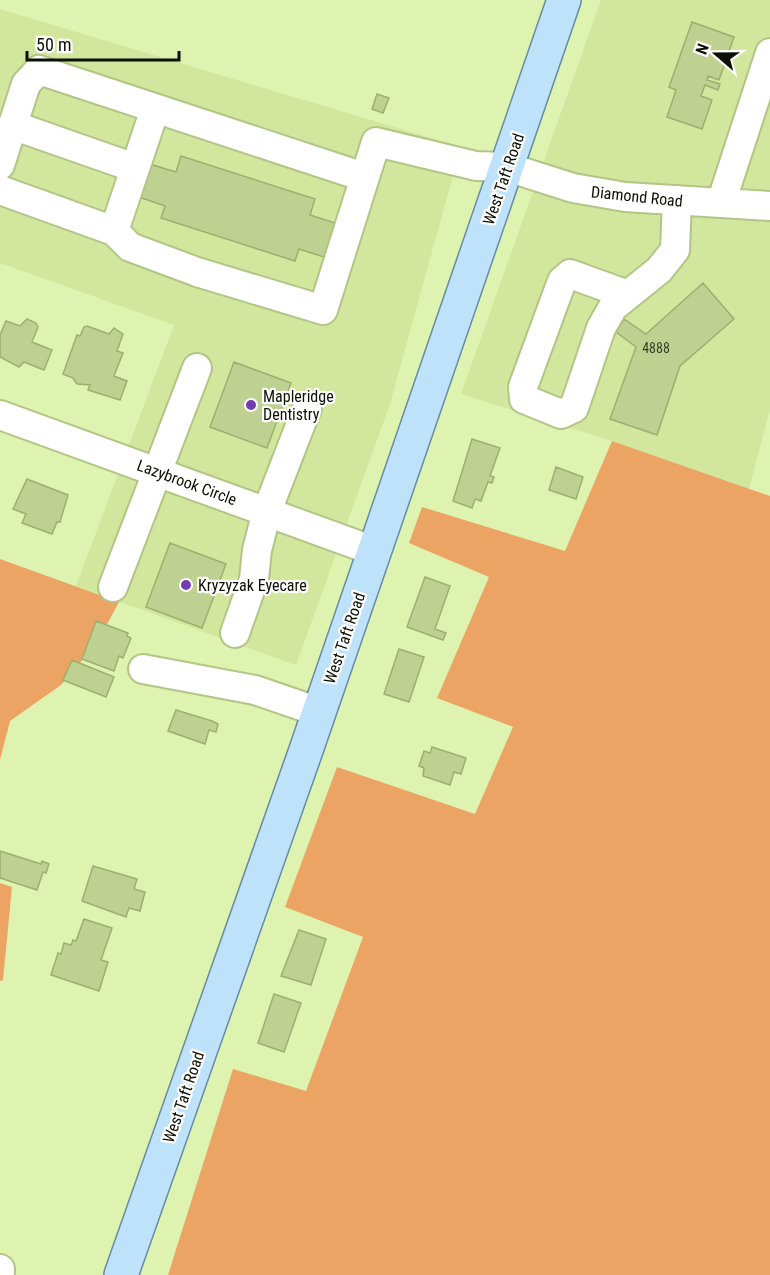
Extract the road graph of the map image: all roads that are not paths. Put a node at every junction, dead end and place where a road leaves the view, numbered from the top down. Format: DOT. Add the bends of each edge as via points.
graph roads {
  1 [pos="564,0"];
  2 [pos="770,53"];
  3 [pos="155,109"];
  4 [pos="12,125"];
  5 [pos="0,165"];
  6 [pos="507,167"];
  7 [pos="135,168"];
  8 [pos="364,177"];
  9 [pos="0,190"];
  10 [pos="677,200"];
  11 [pos="721,203"];
  12 [pos="770,206"];
  13 [pos="114,231"];
  14 [pos="628,295"];
  15 [pos="197,368"];
  16 [pos="307,408"];
  17 [pos="0,415"];
  18 [pos="159,472"];
  19 [pos="267,511"];
  20 [pos="374,551"];
  21 [pos="113,587"];
  22 [pos="235,633"];
  23 [pos="143,669"];
  24 [pos="319,712"];
  25 [pos="121,1275"];
  1 -- 6 [label="main road, West Taft Road"];
  2 -- 11 [label="street"];
  3 -- 4 [label="street" via="39,70 26,84"];
  3 -- 7 [label="street"];
  3 -- 8 [label="street"];
  4 -- 5 [label="street"];
  4 -- 7 [label="street"];
  6 -- 8 [label="street, Diamond Road" via="476,166 376,142"];
  6 -- 10 [label="street, Diamond Road" via="573,188"];
  6 -- 20 [label="main road, West Taft Road"];
  7 -- 13 [label="street"];
  8 -- 13 [label="street" via="323,310 130,247"];
  9 -- 13 [label="street"];
  10 -- 11 [label="street, Diamond Road"];
  10 -- 14 [label="street" via="675,250 659,270"];
  11 -- 12 [label="street, Diamond Road"];
  14 -- 14 [label="street" via="613,307 601,328 574,408 561,414 524,399 523,387 562,282 570,274"];
  15 -- 18 [label="street"];
  16 -- 19 [label="street"];
  17 -- 18 [label="street, Lazybrook Circle"];
  18 -- 19 [label="street, Lazybrook Circle"];
  18 -- 21 [label="street" via="145,498"];
  19 -- 20 [label="street, Lazybrook Circle"];
  19 -- 22 [label="street" via="254,579"];
  20 -- 24 [label="main road, West Taft Road"];
  23 -- 24 [label="street" via="255,690"];
  24 -- 25 [label="main road, West Taft Road"];
}
